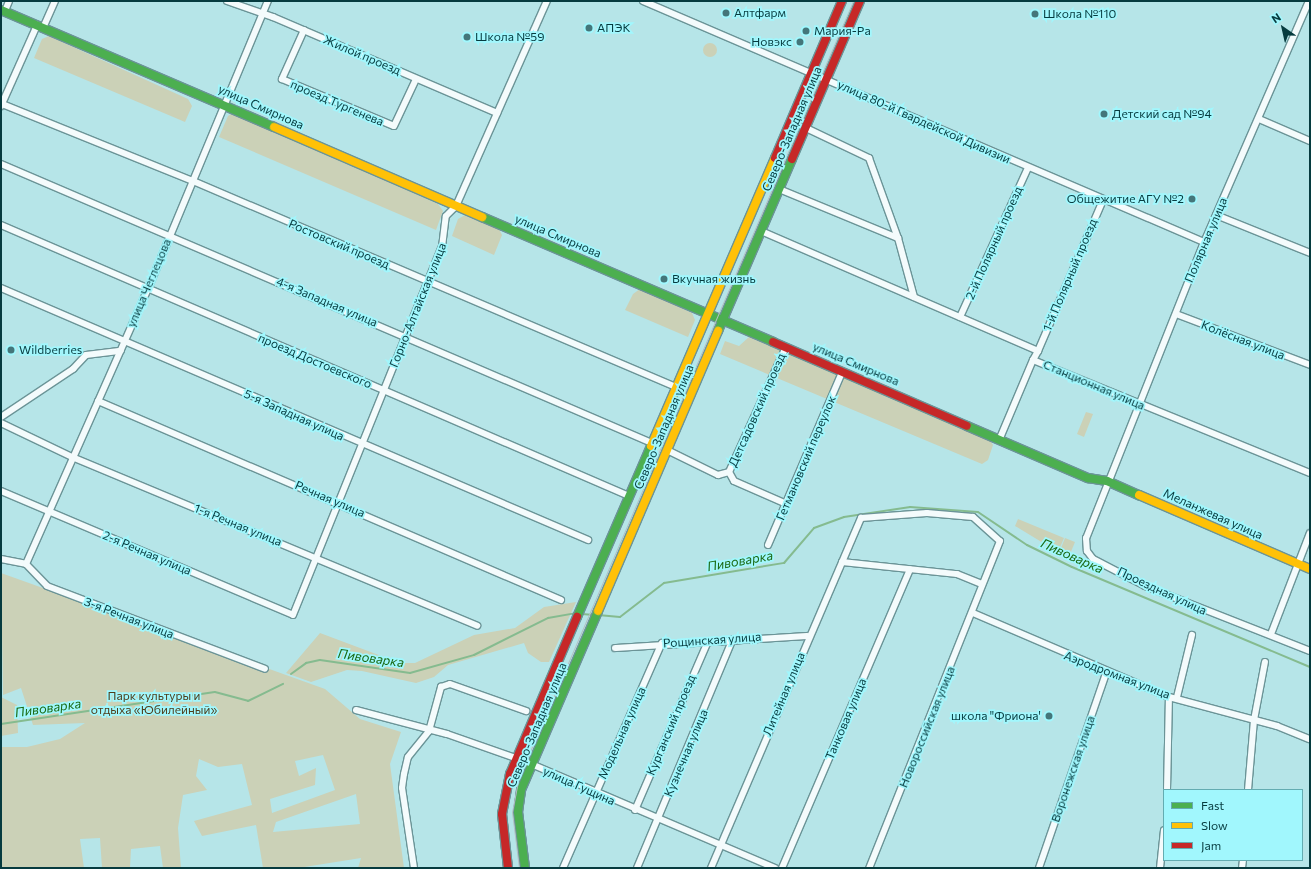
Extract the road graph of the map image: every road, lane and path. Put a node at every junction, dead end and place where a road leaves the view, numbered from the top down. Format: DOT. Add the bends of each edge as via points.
graph roads {
  1 [pos="9,1"];
  2 [pos="55,1"];
  3 [pos="227,1"];
  4 [pos="268,1"];
  5 [pos="547,1"];
  6 [pos="643,1"];
  7 [pos="842,1"];
  8 [pos="860,1"];
  9 [pos="1309,1"];
  10 [pos="3,11"];
  11 [pos="263,14"];
  12 [pos="40,27"];
  13 [pos="304,30"];
  14 [pos="812,71"];
  15 [pos="416,78"];
  16 [pos="827,79"];
  17 [pos="223,103"];
  18 [pos="1,105"];
  19 [pos="497,113"];
  20 [pos="1258,119"];
  21 [pos="806,128"];
  22 [pos="1310,141"];
  23 [pos="1,164"];
  24 [pos="1028,168"];
  25 [pos="193,181"];
  26 [pos="779,189"];
  27 [pos="1102,200"];
  28 [pos="456,206"];
  29 [pos="1216,215"];
  30 [pos="1,225"];
  31 [pos="761,231"];
  32 [pos="170,235"];
  33 [pos="898,238"];
  34 [pos="1204,242"];
  35 [pos="1310,253"];
  36 [pos="427,282"];
  37 [pos="1,288"];
  38 [pos="148,289"];
  39 [pos="914,297"];
  40 [pos="708,313"];
  41 [pos="1176,314"];
  42 [pos="960,318"];
  43 [pos="724,319"];
  44 [pos="406,336"];
  45 [pos="124,341"];
  46 [pos="786,347"];
  47 [pos="121,351"];
  48 [pos="1038,351"];
  49 [pos="1034,360"];
  50 [pos="1310,365"];
  51 [pos="842,372"];
  52 [pos="676,387"];
  53 [pos="384,390"];
  54 [pos="98,402"];
  55 [pos="1139,404"];
  56 [pos="1,417"];
  57 [pos="1,423"];
  58 [pos="1000,438"];
  59 [pos="652,443"];
  60 [pos="360,444"];
  61 [pos="667,450"];
  62 [pos="72,457"];
  63 [pos="729,472"];
  64 [pos="1310,473"];
  65 [pos="1107,481"];
  66 [pos="1,491"];
  67 [pos="629,496"];
  68 [pos="336,502"];
  69 [pos="787,504"];
  70 [pos="49,511"];
  71 [pos="1310,533"];
  72 [pos="588,540"];
  73 [pos="768,545"];
  74 [pos="316,557"];
  75 [pos="1,559"];
  76 [pos="842,562"];
  77 [pos="26,564"];
  78 [pos="1298,564"];
  79 [pos="910,569"];
  80 [pos="1310,569"];
  81 [pos="982,584"];
  82 [pos="561,600"];
  83 [pos="973,613"];
  84 [pos="293,614"];
  85 [pos="477,626"];
  86 [pos="1270,634"];
  87 [pos="1192,635"];
  88 [pos="808,636"];
  89 [pos="733,639"];
  90 [pos="708,641"];
  91 [pos="662,643"];
  92 [pos="615,648"];
  93 [pos="1310,651"];
  94 [pos="1265,662"];
  95 [pos="265,669"];
  96 [pos="1107,671"];
  97 [pos="1169,697"];
  98 [pos="1177,697"];
  99 [pos="356,710"];
  100 [pos="526,711"];
  101 [pos="1254,720"];
  102 [pos="429,731"];
  103 [pos="1310,739"];
  104 [pos="516,759"];
  105 [pos="532,765"];
  106 [pos="1167,789"];
  107 [pos="1248,789"];
  108 [pos="595,793"];
  109 [pos="635,810"];
  110 [pos="658,819"];
  111 [pos="1163,840"];
  112 [pos="720,846"];
  113 [pos="414,868"];
  114 [pos="508,868"];
  115 [pos="525,868"];
  116 [pos="563,868"];
  117 [pos="638,868"];
  118 [pos="711,868"];
  119 [pos="775,868"];
  120 [pos="782,868"];
  121 [pos="868,868"];
  122 [pos="1039,868"];
  123 [pos="1160,868"];
  1 -- 10 [label="street"];
  2 -- 12 [label="street"];
  3 -- 11 [label="street, Жилой проезд"];
  4 -- 11 [label="street, улица Чеглецова"];
  5 -- 19 [label="street, Горно-Алтайская улица"];
  6 -- 14 [label="street, улица 80-й Гвардейской Дивизии"];
  7 -- 14 [label="main road, Северо-Западная улица"];
  8 -- 16 [label="main road, Северо-Западная улица"];
  9 -- 20 [label="street, Полярная улица"];
  10 -- 12 [label="main road, улица Смирнова"];
  11 -- 13 [label="street, Жилой проезд"];
  11 -- 17 [label="street, улица Чеглецова"];
  12 -- 17 [label="main road, улица Смирнова"];
  12 -- 18 [label="street"];
  13 -- 15 [label="street, Жилой проезд"];
  13 -- 15 [label="street, проезд Тургенева" via="282,80 394,126"];
  14 -- 16 [label="street, улица 80-й Гвардейской Дивизии"];
  14 -- 40 [label="main road, Северо-Западная улица"];
  15 -- 19 [label="street, Жилой проезд"];
  16 -- 21 [label="main road, Северо-Западная улица"];
  16 -- 24 [label="street, улица 80-й Гвардейской Дивизии"];
  17 -- 25 [label="street, улица Чеглецова"];
  17 -- 28 [label="main road, улица Смирнова"];
  18 -- 25 [label="street, Ростовский проезд"];
  19 -- 28 [label="street, Горно-Алтайская улица"];
  20 -- 22 [label="street"];
  20 -- 29 [label="street, Полярная улица"];
  21 -- 26 [label="main road, Северо-Западная улица"];
  21 -- 33 [label="street" via="869,158"];
  23 -- 32 [label="street, 4-я Западная улица"];
  24 -- 27 [label="street, улица 80-й Гвардейской Дивизии"];
  24 -- 42 [label="street, 2-й Полярный проезд"];
  25 -- 32 [label="street, улица Чеглецова"];
  25 -- 36 [label="street, Ростовский проезд"];
  26 -- 31 [label="main road, Северо-Западная улица"];
  26 -- 33 [label="street"];
  27 -- 34 [label="street, улица 80-й Гвардейской Дивизии"];
  27 -- 48 [label="street, 1-й Полярный проезд"];
  28 -- 36 [label="street, Горно-Алтайская улица" via="446,216 442,247"];
  28 -- 40 [label="main road, улица Смирнова"];
  29 -- 34 [label="street, Полярная улица"];
  29 -- 35 [label="street"];
  30 -- 38 [label="street, проезд Достоевского"];
  31 -- 39 [label="street, Станционная улица"];
  31 -- 43 [label="main road, Северо-Западная улица"];
  32 -- 38 [label="street, улица Чеглецова"];
  32 -- 44 [label="street, 4-я Западная улица"];
  33 -- 39 [label="street"];
  34 -- 41 [label="street, Полярная улица"];
  36 -- 44 [label="street, Горно-Алтайская улица"];
  36 -- 52 [label="street, Ростовский проезд"];
  37 -- 45 [label="street, 5-я Западная улица"];
  38 -- 45 [label="street, улица Чеглецова"];
  38 -- 53 [label="street, проезд Достоевского"];
  39 -- 42 [label="street, Станционная улица"];
  40 -- 43 [label="main road, улица Смирнова"];
  40 -- 52 [label="main road, Северо-Западная улица"];
  41 -- 50 [label="street, Колёсная улица"];
  41 -- 55 [label="street, Полярная улица"];
  42 -- 48 [label="street, Станционная улица"];
  43 -- 46 [label="main road, улица Смирнова"];
  43 -- 61 [label="main road, Северо-Западная улица"];
  44 -- 53 [label="street, Горно-Алтайская улица"];
  44 -- 59 [label="street, 4-я Западная улица"];
  45 -- 47 [label="street, улица Чеглецова"];
  45 -- 60 [label="street, 5-я Западная улица"];
  46 -- 51 [label="main road, улица Смирнова"];
  46 -- 63 [label="street, Детсадовский проезд"];
  47 -- 54 [label="street, улица Чеглецова"];
  47 -- 56 [label="street" via="86,355 73,369"];
  48 -- 49 [label="street, Станционная улица"];
  49 -- 55 [label="street, Станционная улица"];
  49 -- 58 [label="street"];
  51 -- 58 [label="main road, улица Смирнова"];
  51 -- 69 [label="street, Гетмановский переулок"];
  52 -- 59 [label="main road, Северо-Западная улица"];
  53 -- 60 [label="street, Горно-Алтайская улица"];
  53 -- 67 [label="street, проезд Достоевского"];
  54 -- 62 [label="street, улица Чеглецова"];
  54 -- 68 [label="street, Речная улица"];
  55 -- 64 [label="street, Станционная улица"];
  55 -- 65 [label="street, Полярная улица"];
  57 -- 62 [label="street, 1-я Речная улица"];
  58 -- 65 [label="main road, улица Смирнова" via="1088,478"];
  59 -- 67 [label="main road, Северо-Западная улица"];
  60 -- 68 [label="street, Горно-Алтайская улица"];
  60 -- 72 [label="street, 5-я Западная улица"];
  61 -- 63 [label="street" via="718,474"];
  61 -- 105 [label="main road, Северо-Западная улица"];
  62 -- 70 [label="street, улица Чеглецова"];
  62 -- 74 [label="street, 1-я Речная улица"];
  63 -- 69 [label="street" via="734,481"];
  65 -- 78 [label="main road, Меланжевая улица"];
  65 -- 86 [label="street, Проездная улица" via="1086,538 1087,551 1093,559 1214,616"];
  66 -- 70 [label="street, 2-я Речная улица"];
  67 -- 104 [label="main road, Северо-Западная улица"];
  68 -- 74 [label="street, Горно-Алтайская улица"];
  68 -- 82 [label="street, Речная улица"];
  69 -- 73 [label="street, Гетмановский переулок"];
  70 -- 77 [label="street, улица Чеглецова"];
  70 -- 84 [label="street, 2-я Речная улица"];
  71 -- 78 [label="street"];
  74 -- 84 [label="street, Горно-Алтайская улица"];
  74 -- 85 [label="street, 1-я Речная улица"];
  75 -- 77 [label="street"];
  76 -- 79 [label="street"];
  76 -- 81 [label="street, Литейная улица" via="861,518 927,514 973,517 1000,541"];
  76 -- 88 [label="street, Литейная улица"];
  77 -- 95 [label="street, 3-я Речная улица" via="47,586"];
  78 -- 80 [label="main road, Меланжевая улица"];
  78 -- 86 [label="street"];
  79 -- 81 [label="street" via="957,574"];
  79 -- 120 [label="street, Танковая улица"];
  81 -- 83 [label="street, Новороссийская улица"];
  83 -- 96 [label="street, Аэродромная улица"];
  83 -- 121 [label="street, Новороссийская улица"];
  86 -- 93 [label="street, Проездная улица"];
  87 -- 98 [label="street"];
  88 -- 89 [label="street, Рощинская улица"];
  88 -- 112 [label="street, Литейная улица"];
  89 -- 90 [label="street, Рощинская улица"];
  89 -- 110 [label="street, Кузнечная улица"];
  90 -- 91 [label="street, Рощинская улица"];
  90 -- 109 [label="street, Курганский проезд"];
  91 -- 92 [label="street, Рощинская улица"];
  91 -- 108 [label="street, Модельная улица"];
  94 -- 101 [label="street"];
  96 -- 97 [label="street, Аэродромная улица"];
  96 -- 122 [label="street, Воронежская улица"];
  97 -- 98 [label="street, Аэродромная улица"];
  97 -- 106 [label="street"];
  98 -- 101 [label="street, Аэродромная улица"];
  99 -- 102 [label="street, улица Гущина"];
  100 -- 102 [label="street" via="444,684"];
  101 -- 103 [label="street, Аэродромная улица"];
  101 -- 107 [label="street"];
  102 -- 104 [label="street, улица Гущина"];
  102 -- 113 [label="street" via="408,757 402,788"];
  104 -- 105 [label="street, улица Гущина"];
  104 -- 114 [label="main road, Северо-Западная улица" via="502,802"];
  105 -- 108 [label="street, улица Гущина"];
  105 -- 115 [label="main road, Северо-Западная улица" via="518,801"];
  108 -- 109 [label="street, улица Гущина"];
  108 -- 116 [label="street, Модельная улица"];
  109 -- 110 [label="street, улица Гущина"];
  110 -- 112 [label="street, улица Гущина"];
  110 -- 117 [label="street, Кузнечная улица"];
  111 -- 123 [label="street"];
  112 -- 118 [label="street, Литейная улица"];
  112 -- 119 [label="street, улица Гущина"];
}
